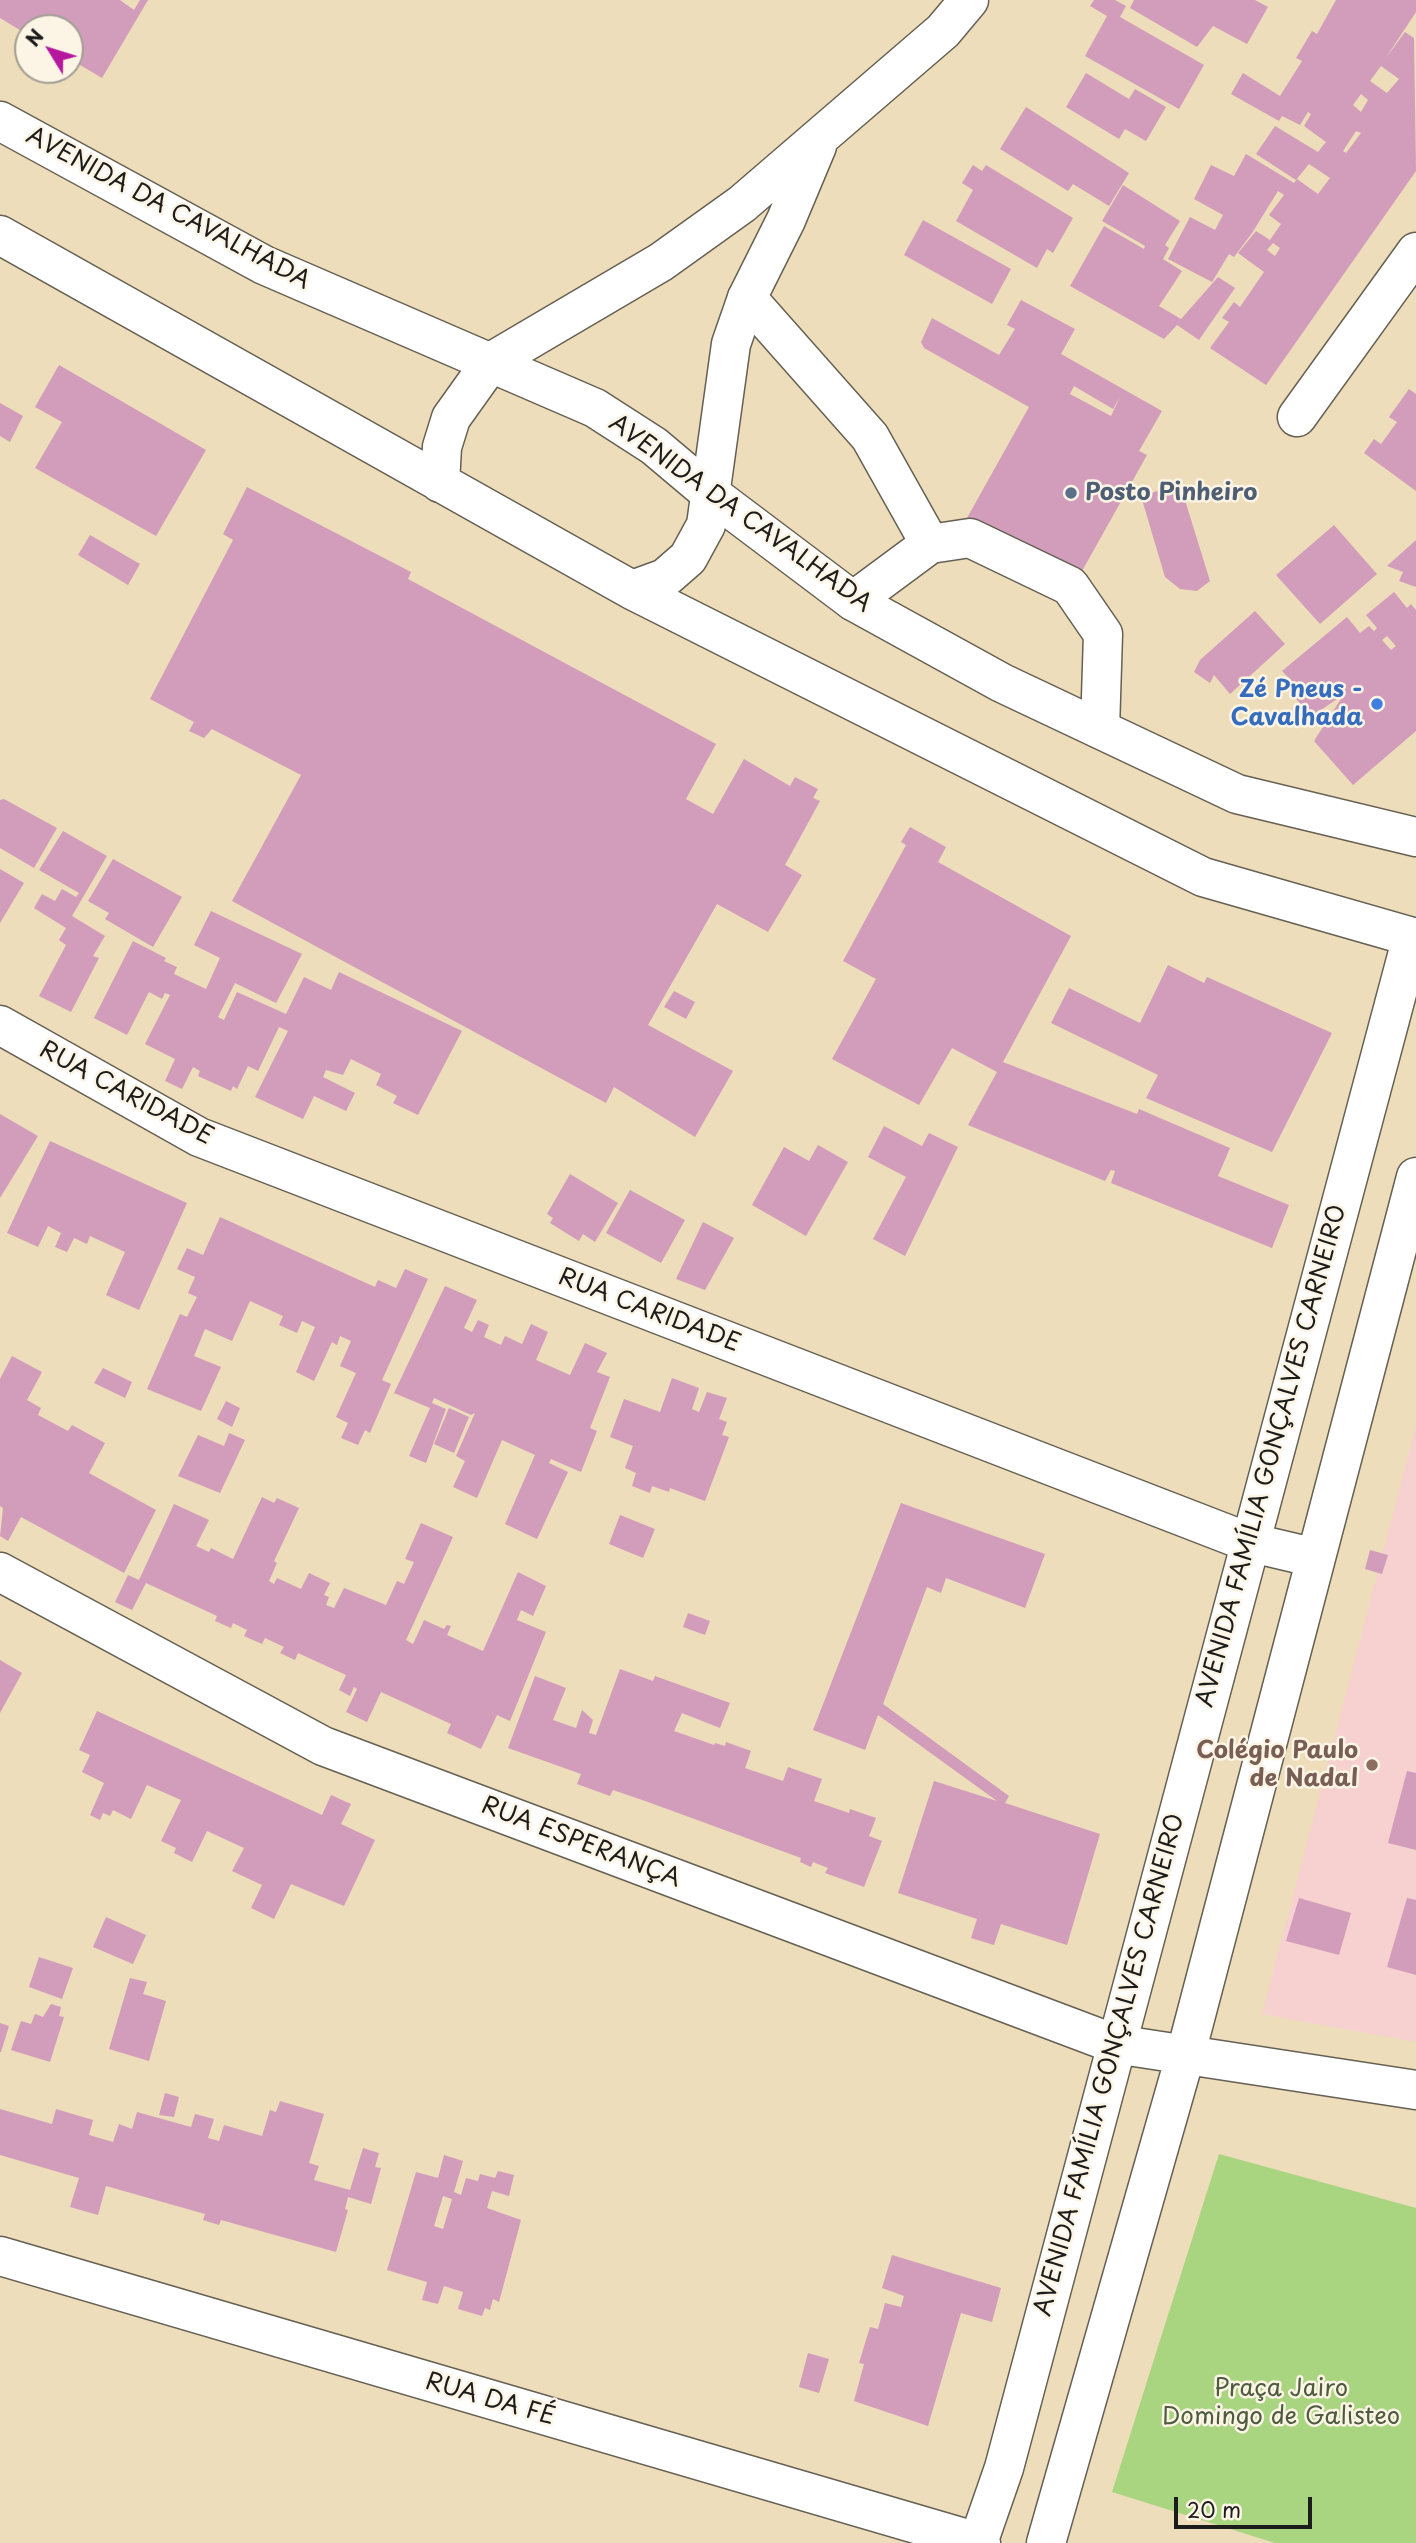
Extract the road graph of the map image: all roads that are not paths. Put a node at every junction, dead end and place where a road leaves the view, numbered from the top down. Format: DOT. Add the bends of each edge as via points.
graph roads {
  1 [pos="969,0"];
  2 [pos="0,121"];
  3 [pos="821,137"];
  4 [pos="0,235"];
  5 [pos="1416,252"];
  6 [pos="747,298"];
  7 [pos="491,362"];
  8 [pos="1297,416"];
  9 [pos="440,483"];
  10 [pos="711,494"];
  11 [pos="930,544"];
  12 [pos="632,590"];
  13 [pos="853,601"];
  14 [pos="1100,729"];
  15 [pos="1416,837"];
  16 [pos="1414,938"];
  17 [pos="0,1025"];
  18 [pos="1416,1177"];
  19 [pos="1248,1542"];
  20 [pos="1316,1558"];
  21 [pos="0,1572"];
  22 [pos="1115,2044"];
  23 [pos="1186,2053"];
  24 [pos="1416,2090"];
  25 [pos="0,2256"];
  26 [pos="979,2543"];
  27 [pos="1046,2543"];
  1 -- 3 [label="street" via="943,31"];
  2 -- 7 [label="street, AVENIDA DA CAVALHADA" via="264,265"];
  3 -- 6 [label="street"];
  3 -- 7 [label="street" via="742,204 661,262"];
  4 -- 9 [label="street"];
  5 -- 8 [label="street"];
  6 -- 10 [label="street" via="731,344"];
  6 -- 11 [label="street" via="870,438"];
  7 -- 9 [label="street" via="451,418 442,447"];
  7 -- 10 [label="street, AVENIDA DA CAVALHADA" via="595,408 654,446"];
  9 -- 12 [label="street"];
  10 -- 12 [label="street" via="706,525 688,558 665,578"];
  10 -- 13 [label="street, AVENIDA DA CAVALHADA"];
  11 -- 13 [label="street"];
  11 -- 14 [label="street" via="970,538 1070,586 1103,634"];
  12 -- 16 [label="street" via="1203,877"];
  13 -- 14 [label="street, AVENIDA DA CAVALHADA" via="1002,683"];
  14 -- 15 [label="street, AVENIDA DA CAVALHADA" via="1237,794"];
  16 -- 19 [label="street, AVENIDA FAMÍLIA GONÇALVES CARNEIRO"];
  17 -- 19 [label="street, RUA CARIDADE" via="199,1137"];
  18 -- 20 [label="street"];
  19 -- 20 [label="street, RUA CARIDADE"];
  19 -- 22 [label="street, AVENIDA FAMÍLIA GONÇALVES CARNEIRO"];
  20 -- 23 [label="street"];
  21 -- 22 [label="street, RUA ESPERANÇA" via="323,1746"];
  22 -- 23 [label="street, RUA ESPERANÇA"];
  22 -- 26 [label="street, AVENIDA FAMÍLIA GONÇALVES CARNEIRO" via="1004,2468"];
  23 -- 24 [label="street, RUA ESPERANÇA"];
  23 -- 27 [label="street"];
  25 -- 26 [label="street, RUA DA FÉ"];
}
